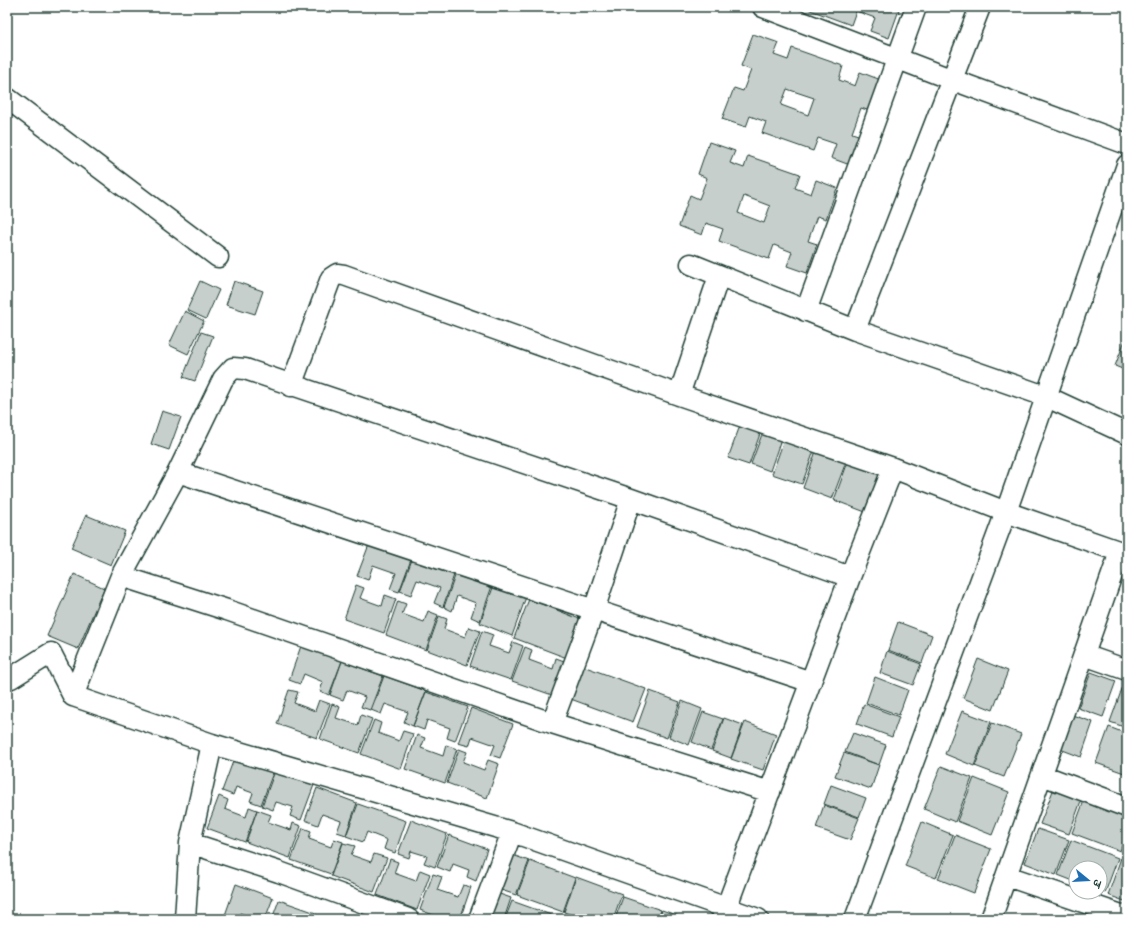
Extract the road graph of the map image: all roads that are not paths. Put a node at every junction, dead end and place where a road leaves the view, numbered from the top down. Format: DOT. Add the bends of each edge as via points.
graph roads {
  1 [pos="763,7"];
  2 [pos="916,7"];
  3 [pos="980,7"];
  4 [pos="896,58"];
  5 [pos="953,80"];
  6 [pos="7,98"];
  7 [pos="1127,144"];
  8 [pos="1127,165"];
  9 [pos="218,257"];
  10 [pos="691,264"];
  11 [pos="719,276"];
  12 [pos="806,311"];
  13 [pos="855,330"];
  14 [pos="291,386"];
  15 [pos="679,395"];
  16 [pos="1045,396"];
  17 [pos="1127,434"];
  18 [pos="893,468"];
  19 [pos="178,472"];
  20 [pos="631,499"];
  21 [pos="1006,512"];
  22 [pos="1124,553"];
  23 [pos="121,576"];
  24 [pos="850,577"];
  25 [pos="594,610"];
  26 [pos="1084,655"];
  27 [pos="1127,670"];
  28 [pos="7,678"];
  29 [pos="812,682"];
  30 [pos="73,696"];
  31 [pos="552,723"];
  32 [pos="212,744"];
  33 [pos="1042,775"];
  34 [pos="770,792"];
  35 [pos="1127,807"];
  36 [pos="512,832"];
  37 [pos="190,843"];
  38 [pos="1007,876"];
  39 [pos="724,914"];
  40 [pos="1127,917"];
  41 [pos="185,919"];
  42 [pos="408,919"];
  43 [pos="479,919"];
  44 [pos="758,919"];
  45 [pos="855,919"];
  46 [pos="991,919"];
  1 -- 4 [label="street"];
  2 -- 4 [label="street"];
  3 -- 5 [label="street"];
  4 -- 5 [label="street"];
  4 -- 12 [label="street"];
  5 -- 7 [label="street"];
  5 -- 13 [label="street"];
  6 -- 9 [label="street"];
  8 -- 16 [label="street"];
  10 -- 11 [label="street"];
  11 -- 12 [label="street"];
  11 -- 15 [label="street"];
  12 -- 13 [label="street"];
  13 -- 16 [label="street"];
  14 -- 15 [label="street" via="331,278 337,274"];
  14 -- 19 [label="street" via="245,369 233,368 223,379"];
  14 -- 20 [label="street"];
  15 -- 18 [label="street"];
  16 -- 17 [label="street"];
  16 -- 21 [label="street"];
  18 -- 21 [label="street"];
  18 -- 24 [label="street"];
  19 -- 23 [label="street"];
  19 -- 25 [label="street"];
  20 -- 24 [label="street"];
  20 -- 25 [label="street"];
  21 -- 22 [label="street"];
  21 -- 45 [label="street"];
  22 -- 26 [label="street"];
  23 -- 30 [label="street"];
  23 -- 31 [label="street" via="227,610"];
  24 -- 29 [label="street"];
  25 -- 29 [label="street"];
  25 -- 31 [label="street"];
  26 -- 27 [label="street"];
  26 -- 33 [label="street"];
  28 -- 30 [label="street" via="51,653"];
  29 -- 34 [label="street"];
  30 -- 32 [label="street"];
  31 -- 34 [label="street"];
  32 -- 36 [label="street"];
  32 -- 37 [label="street"];
  33 -- 35 [label="street"];
  33 -- 38 [label="street"];
  34 -- 39 [label="street"];
  36 -- 39 [label="street"];
  36 -- 43 [label="street"];
  37 -- 41 [label="street"];
  37 -- 42 [label="street"];
  38 -- 40 [label="street"];
  38 -- 46 [label="street"];
  39 -- 44 [label="street"];
}
